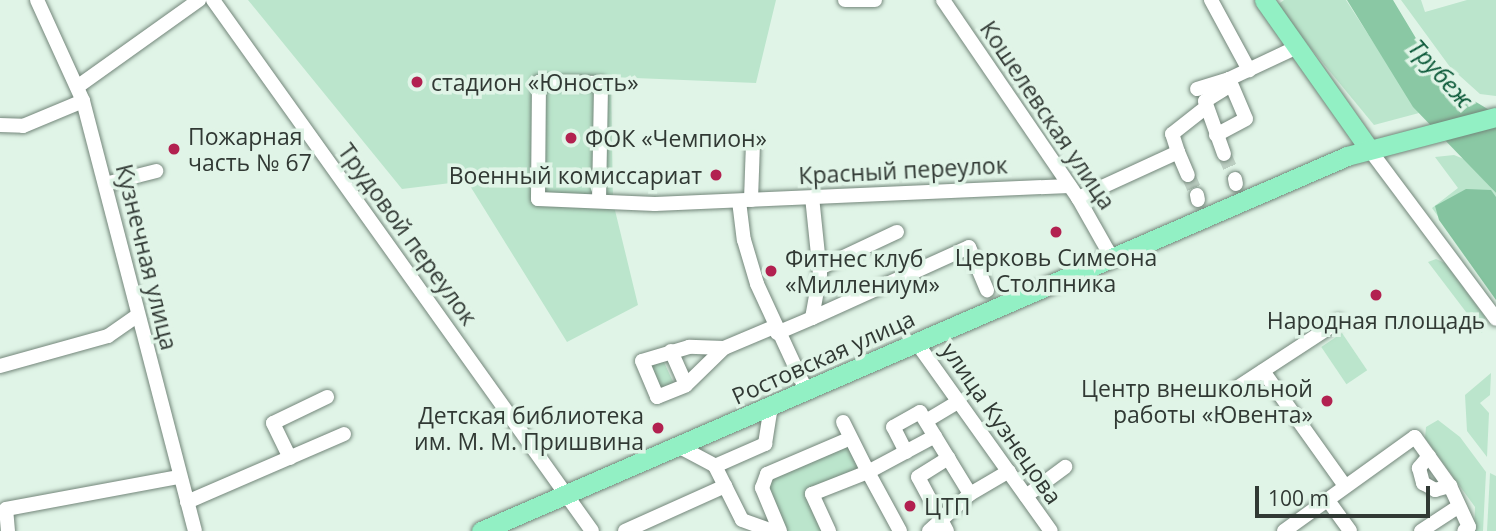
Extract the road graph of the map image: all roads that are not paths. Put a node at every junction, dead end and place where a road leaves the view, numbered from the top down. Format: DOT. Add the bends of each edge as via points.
graph roads {
  1 [pos="37,0"];
  2 [pos="199,0"];
  3 [pos="213,0"];
  4 [pos="845,0"];
  5 [pos="875,0"];
  6 [pos="943,0"];
  7 [pos="1211,0"];
  8 [pos="1264,0"];
  9 [pos="1297,47"];
  10 [pos="1249,69"];
  11 [pos="1229,79"];
  12 [pos="77,87"];
  13 [pos="1197,89"];
  14 [pos="83,101"];
  15 [pos="1205,108"];
  16 [pos="1496,117"];
  17 [pos="0,125"];
  18 [pos="1216,135"];
  19 [pos="753,144"];
  20 [pos="1369,149"];
  21 [pos="1178,152"];
  22 [pos="1224,154"];
  23 [pos="156,171"];
  24 [pos="1188,175"];
  25 [pos="105,184"];
  26 [pos="1070,186"];
  27 [pos="812,197"];
  28 [pos="1078,198"];
  29 [pos="745,200"];
  30 [pos="604,202"];
  31 [pos="897,232"];
  32 [pos="1112,258"];
  33 [pos="820,268"];
  34 [pos="987,290"];
  35 [pos="137,316"];
  36 [pos="812,318"];
  37 [pos="1496,319"];
  38 [pos="1339,321"];
  39 [pos="775,330"];
  40 [pos="916,342"];
  41 [pos="724,348"];
  42 [pos="671,351"];
  43 [pos="0,366"];
  44 [pos="1263,371"];
  45 [pos="686,385"];
  46 [pos="1235,389"];
  47 [pos="807,392"];
  48 [pos="327,397"];
  49 [pos="959,401"];
  50 [pos="771,408"];
  51 [pos="926,421"];
  52 [pos="843,422"];
  53 [pos="344,433"];
  54 [pos="935,436"];
  55 [pos="844,441"];
  56 [pos="765,444"];
  57 [pos="680,447"];
  58 [pos="906,452"];
  59 [pos="1429,456"];
  60 [pos="290,458"];
  61 [pos="948,458"];
  62 [pos="715,466"];
  63 [pos="1065,467"];
  64 [pos="775,470"];
  65 [pos="1009,471"];
  66 [pos="868,472"];
  67 [pos="179,477"];
  68 [pos="1352,485"];
  69 [pos="725,486"];
  70 [pos="1450,486"];
  71 [pos="970,494"];
  72 [pos="566,495"];
  73 [pos="1026,496"];
  74 [pos="1326,499"];
  75 [pos="187,502"];
  76 [pos="1459,506"];
  77 [pos="939,528"];
  78 [pos="8,531"];
  79 [pos="195,531"];
  80 [pos="481,531"];
  81 [pos="592,531"];
  82 [pos="625,531"];
  83 [pos="772,531"];
  84 [pos="780,531"];
  85 [pos="829,531"];
  86 [pos="900,531"];
  87 [pos="1051,531"];
  88 [pos="1284,531"];
  89 [pos="1350,531"];
  90 [pos="1421,531"];
  91 [pos="1464,531"];
  1 -- 12 [label="street, Кузнечная улица"];
  2 -- 12 [label="street"];
  3 -- 72 [label="street, Трудовой переулок"];
  4 -- 5 [label="street"];
  6 -- 26 [label="street, Кошелевская улица"];
  7 -- 10 [label="street"];
  8 -- 9 [label="main road"];
  9 -- 10 [label="street"];
  9 -- 20 [label="main road"];
  10 -- 11 [label="street"];
  11 -- 13 [label="street"];
  11 -- 15 [label="street" via="1227,87 1206,99"];
  11 -- 18 [label="street" via="1246,119"];
  12 -- 14 [label="street, Кузнечная улица"];
  14 -- 17 [label="street" via="23,126"];
  14 -- 25 [label="street, Кузнечная улица"];
  15 -- 18 [label="street"];
  15 -- 21 [label="street" via="1172,134"];
  16 -- 20 [label="main road, Ростовская улица"];
  18 -- 22 [label="street"];
  19 -- 29 [label="street"];
  20 -- 32 [label="main road, Ростовская улица"];
  20 -- 37 [label="street"];
  21 -- 24 [label="street"];
  21 -- 28 [label="street"];
  23 -- 25 [label="street"];
  25 -- 35 [label="street, Кузнечная улица"];
  26 -- 27 [label="street, Красный переулок"];
  26 -- 28 [label="street, Кошелевская улица"];
  27 -- 29 [label="street, Красный переулок"];
  27 -- 33 [label="street"];
  28 -- 32 [label="street, Кошелевская улица"];
  29 -- 30 [label="street, Красный переулок"];
  29 -- 39 [label="street" via="744,240"];
  30 -- 30 [label="street, Красный переулок" via="538,200 539,82 601,83"];
  31 -- 33 [label="street"];
  32 -- 40 [label="main road, Ростовская улица"];
  33 -- 36 [label="street"];
  34 -- 36 [label="street" via="969,247"];
  35 -- 43 [label="street" via="108,336"];
  35 -- 67 [label="street, Кузнечная улица"];
  36 -- 39 [label="street"];
  38 -- 44 [label="street"];
  39 -- 41 [label="street"];
  39 -- 47 [label="street"];
  40 -- 47 [label="main road, Ростовская улица"];
  40 -- 49 [label="street, улица Кузнецова"];
  41 -- 42 [label="street"];
  41 -- 45 [label="street"];
  42 -- 45 [label="street"];
  42 -- 45 [label="street" via="642,361 657,397"];
  44 -- 46 [label="street"];
  44 -- 68 [label="street"];
  47 -- 50 [label="main road, Ростовская улица"];
  48 -- 60 [label="street" via="273,423"];
  49 -- 51 [label="street"];
  49 -- 65 [label="street, улица Кузнецова"];
  50 -- 56 [label="street"];
  50 -- 57 [label="main road, Ростовская улица"];
  51 -- 54 [label="street"];
  51 -- 58 [label="street" via="920,412 893,427"];
  52 -- 66 [label="street"];
  53 -- 60 [label="street"];
  54 -- 58 [label="street"];
  54 -- 61 [label="street"];
  55 -- 64 [label="street"];
  56 -- 62 [label="street"];
  56 -- 64 [label="street"];
  57 -- 62 [label="street"];
  57 -- 72 [label="main road, Ростовская улица"];
  58 -- 66 [label="street"];
  59 -- 68 [label="street" via="1416,435"];
  59 -- 70 [label="street"];
  59 -- 70 [label="street" via="1419,468 1423,483 1435,491"];
  60 -- 75 [label="street"];
  61 -- 71 [label="street"];
  61 -- 77 [label="street" via="918,477"];
  62 -- 69 [label="street"];
  63 -- 73 [label="street"];
  64 -- 84 [label="street" via="767,474 762,488"];
  65 -- 71 [label="street"];
  65 -- 73 [label="street, улица Кузнецова"];
  66 -- 85 [label="street" via="812,494"];
  66 -- 86 [label="street"];
  67 -- 75 [label="street, Кузнечная улица"];
  67 -- 78 [label="street" via="6,509"];
  68 -- 74 [label="street"];
  69 -- 82 [label="street"];
  69 -- 83 [label="street" via="742,520"];
  70 -- 76 [label="street"];
  71 -- 77 [label="street"];
  72 -- 80 [label="main road, Ростовская улица"];
  72 -- 81 [label="street, Трудовой переулок"];
  73 -- 87 [label="street, улица Кузнецова"];
  74 -- 88 [label="street"];
  74 -- 89 [label="street"];
  75 -- 79 [label="street, Кузнечная улица"];
  76 -- 90 [label="street"];
  76 -- 91 [label="street" via="1469,527"];
}
